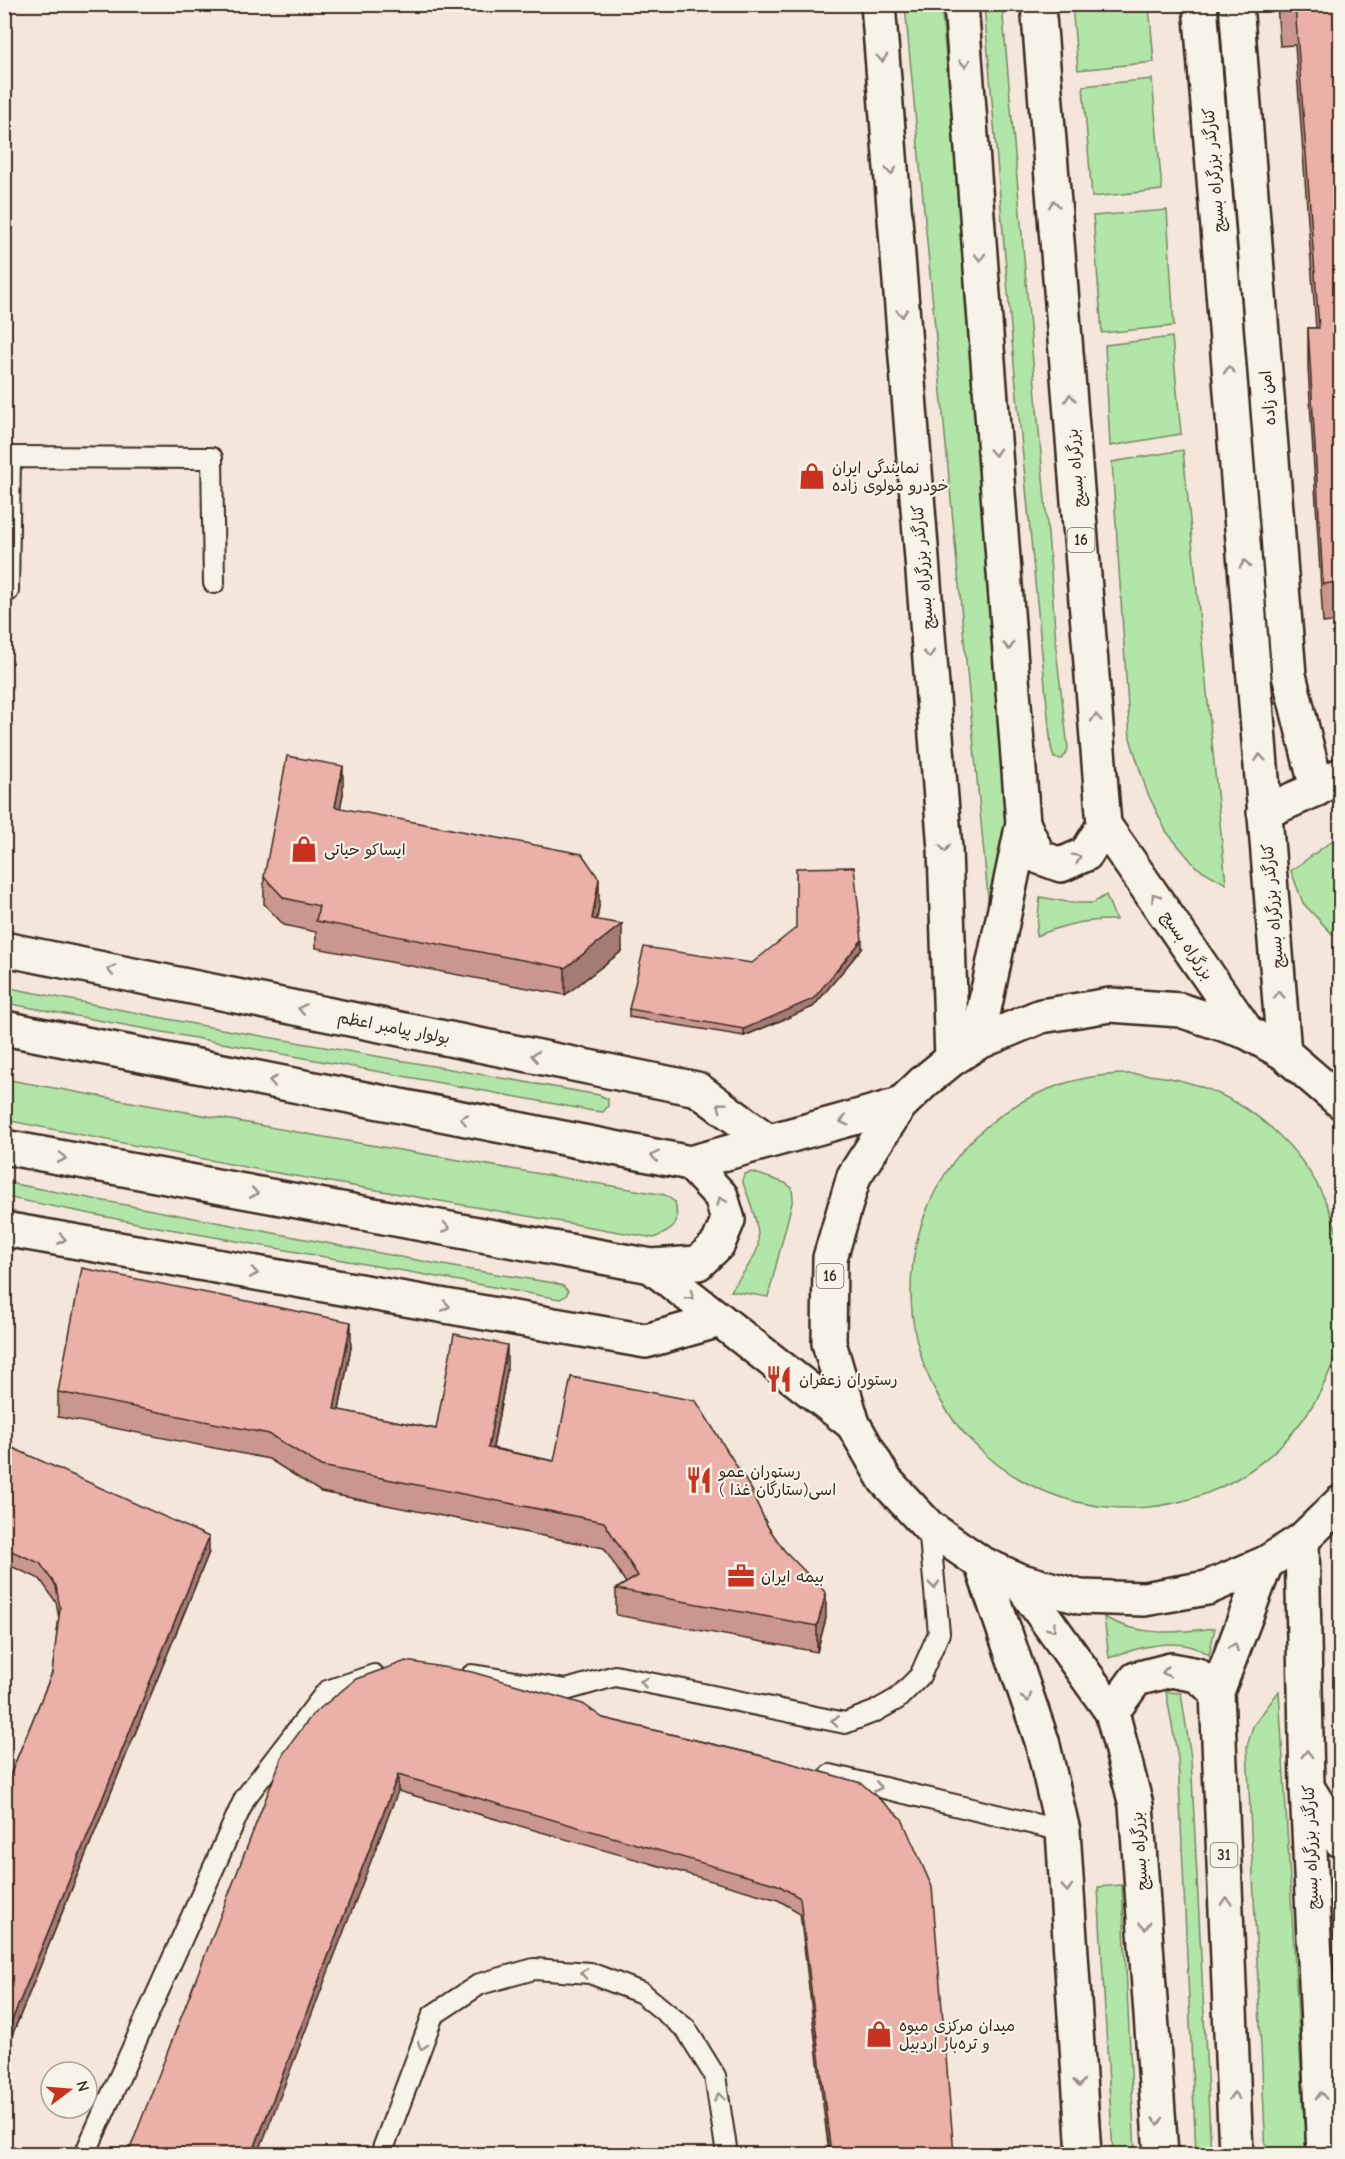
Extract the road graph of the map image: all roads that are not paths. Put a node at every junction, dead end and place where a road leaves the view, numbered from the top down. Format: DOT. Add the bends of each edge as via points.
graph roads {
  1 [pos="878,4"];
  2 [pos="961,4"];
  3 [pos="1038,4"];
  4 [pos="1200,4"];
  5 [pos="1236,4"];
  6 [pos="214,583"];
  7 [pos="4,591"];
  8 [pos="1329,782"];
  9 [pos="1264,812"];
  10 [pos="1023,823"];
  11 [pos="1104,825"];
  12 [pos="4,949"];
  13 [pos="4,1028"];
  14 [pos="1247,1032"];
  15 [pos="964,1051"];
  16 [pos="1284,1053"];
  17 [pos="1341,1101"];
  18 [pos="900,1106"];
  19 [pos="768,1141"];
  20 [pos="4,1147"];
  21 [pos="690,1163"];
  22 [pos="4,1229"];
  23 [pos="651,1266"];
  24 [pos="720,1320"];
  25 [pos="853,1424"];
  26 [pos="1341,1503"];
  27 [pos="929,1527"];
  28 [pos="1302,1540"];
  29 [pos="981,1563"];
  30 [pos="1266,1563"];
  31 [pos="1018,1580"];
  32 [pos="394,1668"];
  33 [pos="451,1672"];
  34 [pos="566,1690"];
  35 [pos="1217,1692"];
  36 [pos="582,1703"];
  37 [pos="1112,1712"];
  38 [pos="812,1771"];
  39 [pos="1307,1787"];
  40 [pos="1063,1831"];
  41 [pos="1341,1840"];
  42 [pos="86,2154"];
  43 [pos="381,2154"];
  44 [pos="727,2154"];
  45 [pos="1084,2154"];
  46 [pos="1161,2154"];
  47 [pos="1236,2154"];
  48 [pos="1324,2154"];
  1 -- 15 [label="main road, کنارگذر بزرگراه بسیج, one-way"];
  2 -- 10 [label="main road, one-way"];
  11 -- 3 [label="main road, بزرگراه بسیج / 16, one-way"];
  9 -- 4 [label="main road, کنارگذر بزرگراه بسیج, one-way"];
  5 -- 8 [label="main road, امن زاده" via="1289,675"];
  6 -- 7 [label="lane" via="212,458 10,457 8,591"];
  8 -- 9 [label="main road"];
  16 -- 9 [label="main road, کنارگذر بزرگراه بسیج, one-way"];
  10 -- 11 [label="main road, one-way" via="1039,857 1061,865 1086,854"];
  10 -- 15 [label="main road"];
  14 -- 11 [label="main road, بزرگراه بسیج / 16, one-way"];
  19 -- 12 [label="main road, بولوار پیامبر اعظم, one-way" via="697,1089"];
  21 -- 13 [label="main road, one-way"];
  14 -- 15 [label="main road, 16" via="1180,1010 1110,1005 1041,1016"];
  14 -- 16 [label="main road, 16"];
  15 -- 18 [label="main road, 16"];
  16 -- 17 [label="main road, 16"];
  18 -- 19 [label="main road, one-way"];
  18 -- 25 [label="main road, 16" via="854,1176 830,1258 829,1343"];
  19 -- 21 [label="main road"];
  20 -- 23 [label="main road, one-way"];
  23 -- 21 [label="main road, one-way" via="698,1263 718,1244 728,1220 721,1196"];
  22 -- 24 [label="main road, one-way" via="646,1341"];
  23 -- 24 [label="main road, one-way"];
  24 -- 25 [label="main road"];
  25 -- 27 [label="main road, 16" via="885,1480"];
  26 -- 28 [label="main road, 16"];
  27 -- 29 [label="main road, 16"];
  27 -- 34 [label="lane, one-way" via="939,1633 920,1676 897,1699 874,1712 845,1723 615,1676"];
  28 -- 30 [label="main road, 16"];
  39 -- 28 [label="main road, کنارگذر بزرگراه بسیج, one-way"];
  29 -- 31 [label="main road, 16"];
  29 -- 40 [label="main road, one-way" via="1042,1741"];
  30 -- 31 [label="main road, 16" via="1207,1588 1144,1599 1080,1597"];
  35 -- 30 [label="main road, 31, one-way"];
  31 -- 37 [label="main road, بزرگراه بسیج, one-way"];
  32 -- 42 [label="lane" via="327,1691 245,1798"];
  33 -- 34 [label="lane"];
  34 -- 36 [label="lane"];
  35 -- 37 [label="main road, one-way" via="1197,1675 1172,1670 1136,1679"];
  47 -- 35 [label="main road, 31, one-way"];
  37 -- 46 [label="main road, بزرگراه بسیج, one-way" via="1136,1805"];
  38 -- 40 [label="lane, one-way"];
  39 -- 41 [label="main road"];
  48 -- 39 [label="main road, کنارگذر بزرگراه بسیج, one-way"];
  40 -- 45 [label="main road, one-way"];
  44 -- 43 [label="lane, one-way" via="716,2076 686,2029 642,1993 590,1973 534,1969 480,1984 433,2015"];
}
